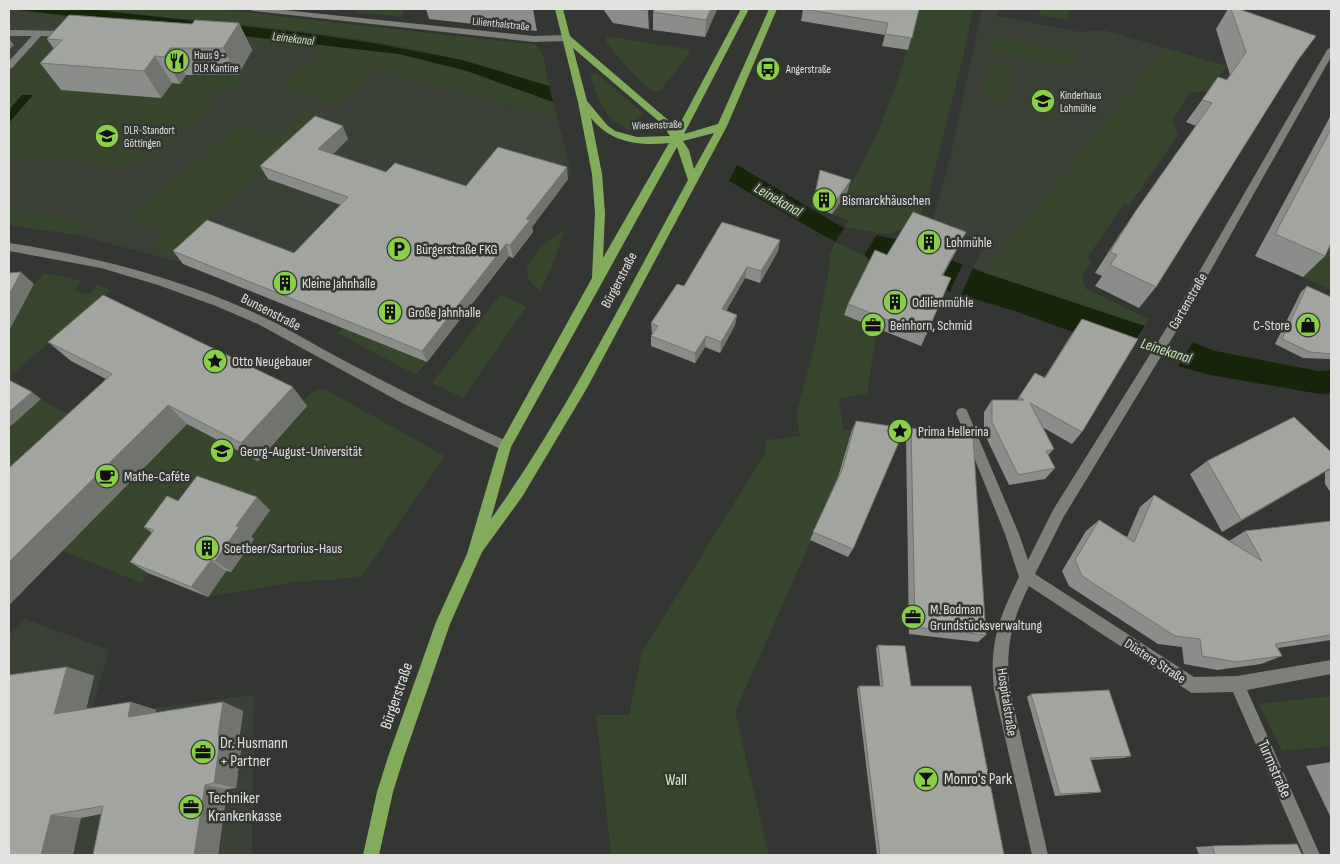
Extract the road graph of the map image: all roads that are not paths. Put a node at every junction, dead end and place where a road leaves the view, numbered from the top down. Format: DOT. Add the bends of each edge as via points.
graph roads {
  1 [pos="253,9"];
  2 [pos="559,9"];
  3 [pos="744,9"];
  4 [pos="773,9"];
  5 [pos="9,33"];
  6 [pos="38,35"];
  7 [pos="73,35"];
  8 [pos="567,38"];
  9 [pos="1331,50"];
  10 [pos="9,66"];
  11 [pos="583,102"];
  12 [pos="722,126"];
  13 [pos="677,138"];
  14 [pos="692,179"];
  15 [pos="9,247"];
  16 [pos="597,280"];
  17 [pos="962,413"];
  18 [pos="505,446"];
  19 [pos="474,555"];
  20 [pos="1026,576"];
  21 [pos="1331,668"];
  22 [pos="1237,684"];
  23 [pos="371,855"];
  24 [pos="1040,855"];
  25 [pos="1312,855"];
  1 -- 8 [label="street, Lilienthalstraße" via="534,39"];
  2 -- 8 [label="main road, Wiesenstraße"];
  3 -- 13 [label="main road, Bürgerstraße"];
  4 -- 12 [label="main road, Bürgerstraße"];
  5 -- 6 [label="street"];
  6 -- 7 [label="street"];
  6 -- 10 [label="street"];
  8 -- 11 [label="main road, Wiesenstraße"];
  8 -- 13 [label="main road" via="658,115"];
  9 -- 20 [label="street, Gartenstraße" via="1171,330 1058,514"];
  11 -- 13 [label="main road, Wiesenstraße" via="618,136 639,141"];
  11 -- 16 [label="main road" via="600,196"];
  12 -- 13 [label="main road, Wiesenstraße"];
  12 -- 14 [label="main road, Bürgerstraße"];
  13 -- 14 [label="main road"];
  13 -- 16 [label="main road, Bürgerstraße"];
  14 -- 19 [label="main road, Bürgerstraße" via="583,384 517,493"];
  15 -- 18 [label="street, Bunsenstraße" via="118,268 198,295 250,316 398,395"];
  16 -- 18 [label="main road, Bürgerstraße"];
  17 -- 20 [label="street"];
  18 -- 19 [label="main road, Bürgerstraße"];
  19 -- 23 [label="main road, Bürgerstraße" via="443,622 385,792"];
  20 -- 22 [label="street, Düstere Straße" via="1192,685"];
  20 -- 24 [label="street, Hospitalstraße" via="1012,606 999,664"];
  21 -- 22 [label="street, Düstere Straße"];
  22 -- 25 [label="street, Turmstraße"];
}
